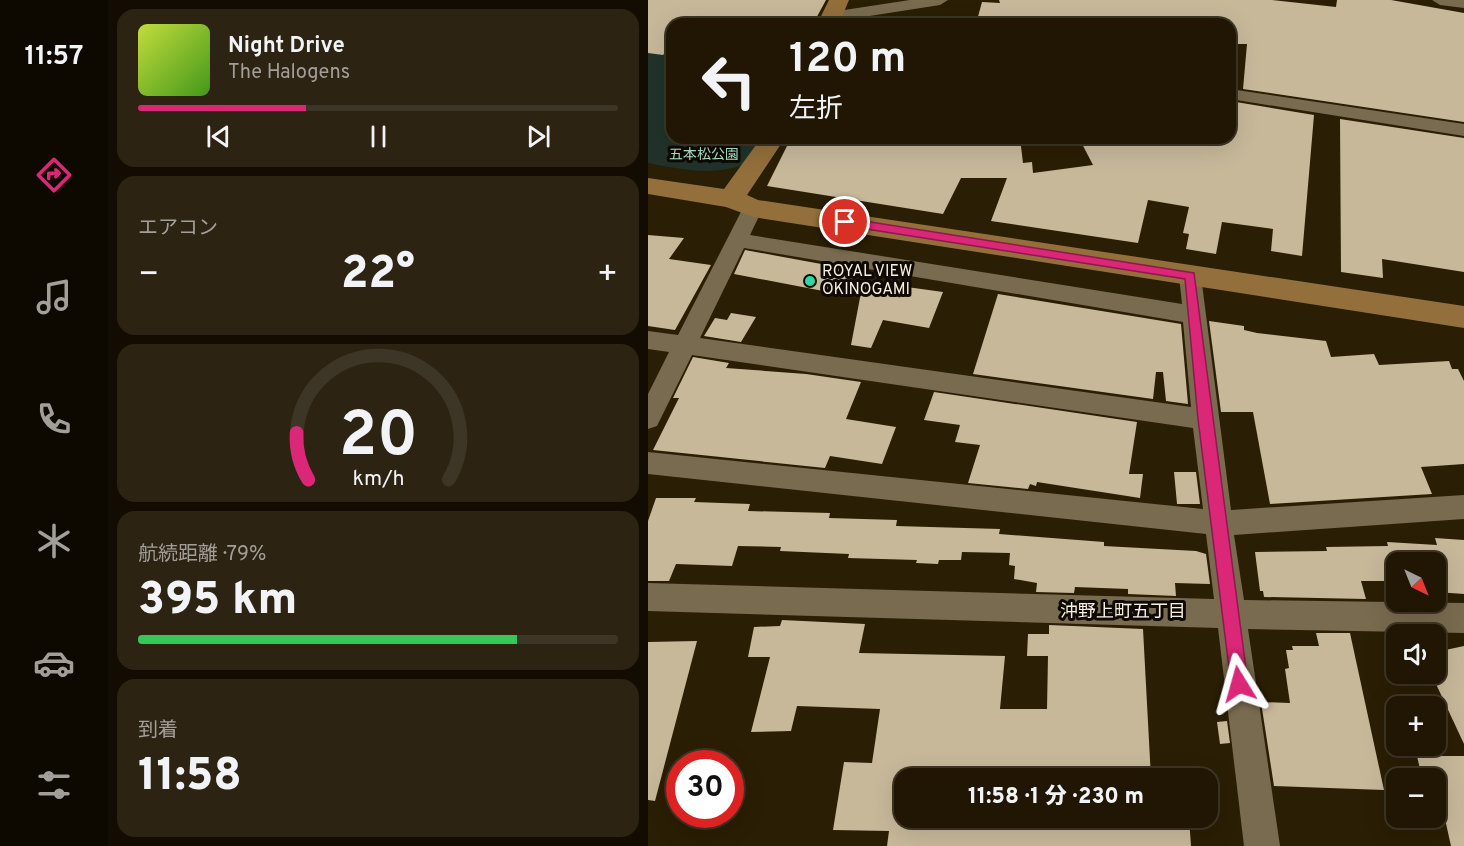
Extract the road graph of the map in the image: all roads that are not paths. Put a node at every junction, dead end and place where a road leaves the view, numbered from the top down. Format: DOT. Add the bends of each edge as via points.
graph roads {
  1 [pos="940,0"];
  2 [pos="1440,0"];
  3 [pos="1464,3"];
  4 [pos="833,14"];
  5 [pos="1236,95"];
  6 [pos="1464,130"];
  7 [pos="770,144"];
  8 [pos="648,186"];
  9 [pos="742,203"];
  10 [pos="737,240"];
  11 [pos="1190,276"];
  12 [pos="1194,315"];
  13 [pos="1459,323"];
  14 [pos="648,340"];
  15 [pos="683,345"];
  16 [pos="648,419"];
  17 [pos="1205,419"];
  18 [pos="648,463"];
  19 [pos="1464,507"];
  20 [pos="1219,523"];
  21 [pos="648,597"];
  22 [pos="1230,615"];
  23 [pos="1464,618"];
  24 [pos="1262,846"];
  1 -- 4 [label="street"];
  2 -- 3 [label="street"];
  5 -- 6 [label="street"];
  7 -- 9 [label="street"];
  8 -- 9 [label="street"];
  9 -- 10 [label="street"];
  9 -- 11 [label="street"];
  10 -- 12 [label="street"];
  10 -- 15 [label="street"];
  11 -- 12 [label="street"];
  11 -- 13 [label="street"];
  12 -- 17 [label="street"];
  14 -- 15 [label="street"];
  15 -- 16 [label="street"];
  15 -- 17 [label="street"];
  17 -- 20 [label="street"];
  18 -- 20 [label="street"];
  19 -- 20 [label="street"];
  20 -- 22 [label="street"];
  21 -- 22 [label="street"];
  22 -- 23 [label="street"];
  22 -- 24 [label="street"];
}
